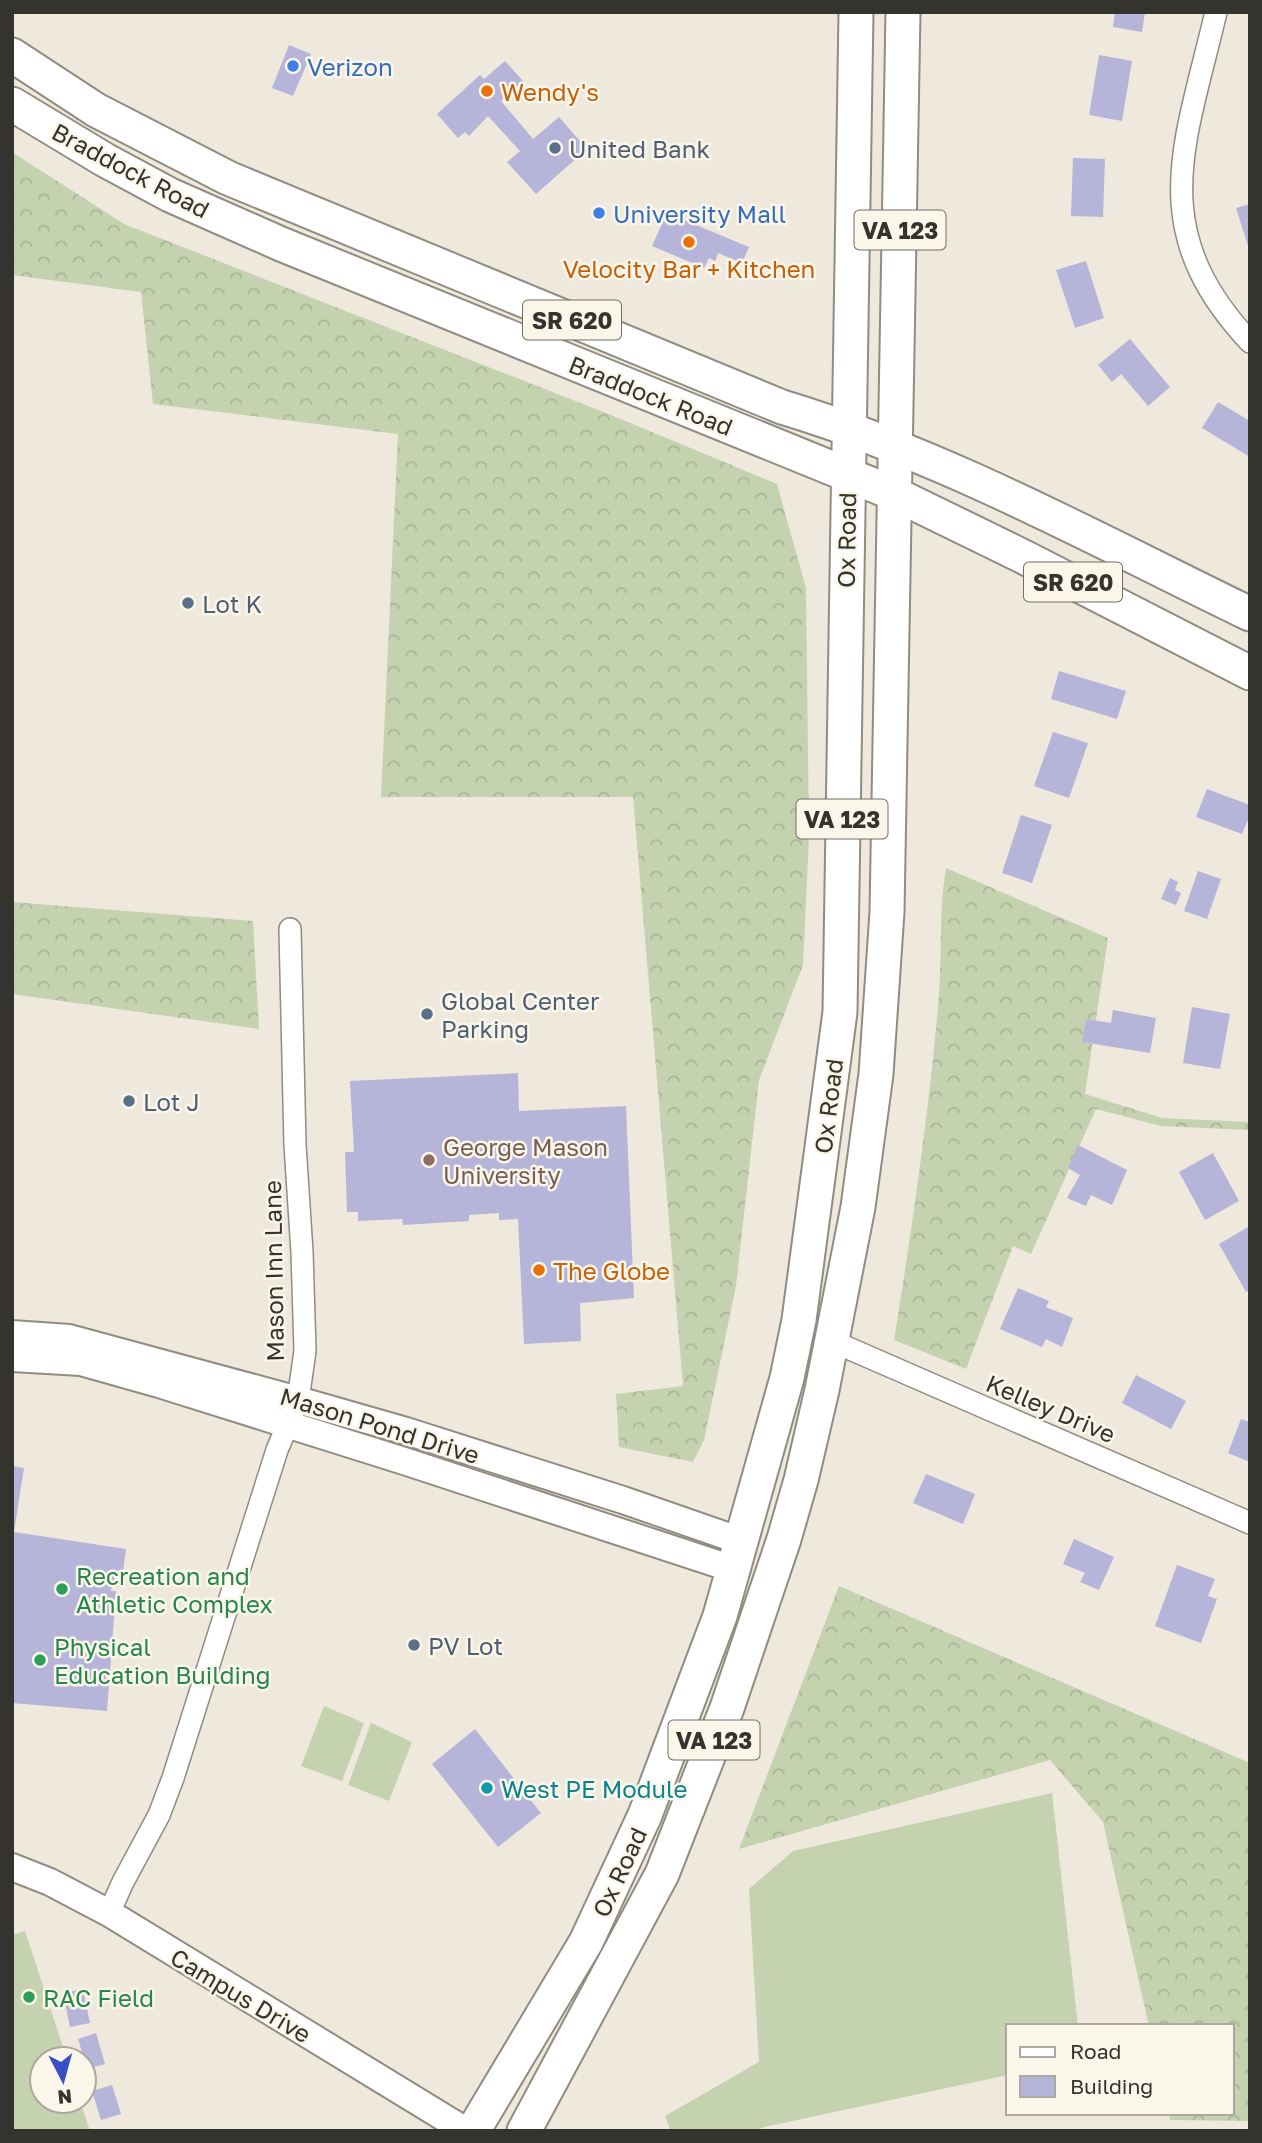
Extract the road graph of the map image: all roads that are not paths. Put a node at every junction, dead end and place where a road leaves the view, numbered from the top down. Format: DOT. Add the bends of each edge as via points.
graph roads {
  1 [pos="856,12"];
  2 [pos="903,12"];
  3 [pos="1216,12"];
  4 [pos="12,55"];
  5 [pos="12,104"];
  6 [pos="1250,342"];
  7 [pos="848,430"];
  8 [pos="894,448"];
  9 [pos="847,476"];
  10 [pos="895,494"];
  11 [pos="1250,614"];
  12 [pos="1250,673"];
  13 [pos="290,929"];
  14 [pos="808,1248"];
  15 [pos="12,1334"];
  16 [pos="832,1341"];
  17 [pos="12,1358"];
  18 [pos="787,1378"];
  19 [pos="293,1412"];
  20 [pos="1250,1523"];
  21 [pos="737,1555"];
  22 [pos="12,1867"];
  23 [pos="109,1913"];
  24 [pos="529,2123"];
  25 [pos="466,2131"];
  26 [pos="473,2131"];
  1 -- 7 [label="main road, Ox Road / VA 123"];
  2 -- 8 [label="main road, Ox Road / VA 123"];
  3 -- 6 [label="street" via="1182,165 1181,196 1189,246 1200,277"];
  4 -- 7 [label="main road, Braddock Road / SR 620" via="96,110 228,178 782,407"];
  5 -- 9 [label="main road, Braddock Road / SR 620" via="170,195"];
  7 -- 8 [label="main road, Braddock Road / SR 620"];
  7 -- 9 [label="main road, Ox Road / VA 123"];
  8 -- 10 [label="main road, Ox Road / VA 123"];
  8 -- 11 [label="main road, Braddock Road / SR 620" via="969,478"];
  9 -- 10 [label="main road, Braddock Road / SR 620"];
  9 -- 14 [label="main road, Ox Road / VA 123" via="840,1012"];
  10 -- 12 [label="main road, Braddock Road / SR 620"];
  10 -- 16 [label="main road, Ox Road / VA 123" via="883,988 858,1207"];
  13 -- 19 [label="street, Mason Inn Lane" via="305,1351"];
  14 -- 16 [label="main road" via="811,1303"];
  14 -- 18 [label="main road, Ox Road / VA 123"];
  15 -- 19 [label="street, Mason Pond Drive" via="69,1338"];
  16 -- 18 [label="main road" via="800,1362"];
  16 -- 20 [label="street, Kelley Drive"];
  16 -- 24 [label="main road, Ox Road / VA 123" via="784,1539 727,1708 662,1874"];
  17 -- 19 [label="street, Mason Pond Drive" via="81,1363"];
  18 -- 21 [label="main road, Ox Road / VA 123"];
  19 -- 21 [label="street, Mason Pond Drive" via="406,1431 623,1500"];
  19 -- 23 [label="street, Mason Inn Lane" via="173,1778"];
  21 -- 26 [label="main road, Ox Road / VA 123" via="720,1616 645,1815 586,1942"];
  22 -- 23 [label="street, Campus Drive"];
  23 -- 25 [label="street, Campus Drive"];
}
